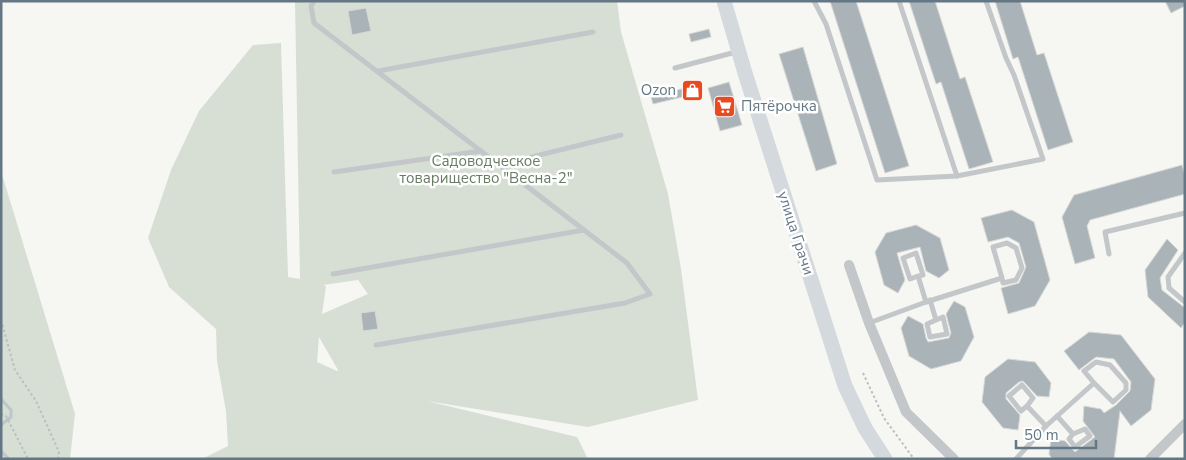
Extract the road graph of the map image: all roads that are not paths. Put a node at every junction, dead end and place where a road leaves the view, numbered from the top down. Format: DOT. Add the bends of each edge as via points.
graph roads {
  1 [pos="314,1"];
  2 [pos="724,1"];
  3 [pos="814,1"];
  4 [pos="899,1"];
  5 [pos="986,1"];
  6 [pos="593,32"];
  7 [pos="739,51"];
  8 [pos="675,68"];
  9 [pos="378,71"];
  10 [pos="621,135"];
  11 [pos="481,150"];
  12 [pos="499,165"];
  13 [pos="334,172"];
  14 [pos="957,176"];
  15 [pos="1185,213"];
  16 [pos="584,230"];
  17 [pos="1185,253"];
  18 [pos="1110,254"];
  19 [pos="849,265"];
  20 [pos="333,274"];
  21 [pos="918,276"];
  22 [pos="1002,278"];
  23 [pos="928,301"];
  24 [pos="1185,302"];
  25 [pos="936,320"];
  26 [pos="869,323"];
  27 [pos="376,345"];
  28 [pos="1094,383"];
  29 [pos="1027,406"];
  30 [pos="1057,416"];
  31 [pos="1046,426"];
  32 [pos="1184,428"];
  33 [pos="1073,434"];
  34 [pos="1155,457"];
  35 [pos="884,459"];
  36 [pos="954,459"];
  37 [pos="1016,459"];
  1 -- 9 [label="lane" via="311,6 314,22"];
  2 -- 7 [label="street, улица Грачи"];
  3 -- 14 [label="lane" via="826,24 877,180"];
  4 -- 14 [label="lane"];
  5 -- 14 [label="lane" via="1043,159"];
  6 -- 9 [label="lane"];
  7 -- 8 [label="lane"];
  7 -- 35 [label="street, улица Грачи" via="845,386"];
  9 -- 11 [label="lane"];
  10 -- 12 [label="lane"];
  11 -- 12 [label="lane"];
  11 -- 13 [label="lane"];
  12 -- 16 [label="lane"];
  15 -- 18 [label="lane" via="1105,232"];
  16 -- 20 [label="lane"];
  16 -- 27 [label="lane" via="627,263 650,294 625,303"];
  17 -- 24 [label="lane" via="1168,277 1169,288"];
  19 -- 26 [label="street"];
  21 -- 21 [label="lane" via="910,279 903,258 916,253 923,275"];
  21 -- 23 [label="lane"];
  22 -- 22 [label="lane" via="1003,283 1016,280 1022,268 1016,248 1007,243 993,247"];
  22 -- 23 [label="lane"];
  23 -- 25 [label="lane"];
  23 -- 26 [label="lane"];
  25 -- 25 [label="lane" via="927,324 930,337 947,334 944,318"];
  26 -- 36 [label="street" via="906,412"];
  28 -- 28 [label="lane" via="1113,402 1126,390 1126,383 1110,365 1096,362 1084,371"];
  28 -- 30 [label="lane"];
  29 -- 29 [label="lane" via="1021,411 1009,396 1022,385 1033,398"];
  29 -- 31 [label="lane"];
  30 -- 31 [label="lane"];
  30 -- 33 [label="lane"];
  31 -- 37 [label="lane"];
  32 -- 34 [label="street"];
}
